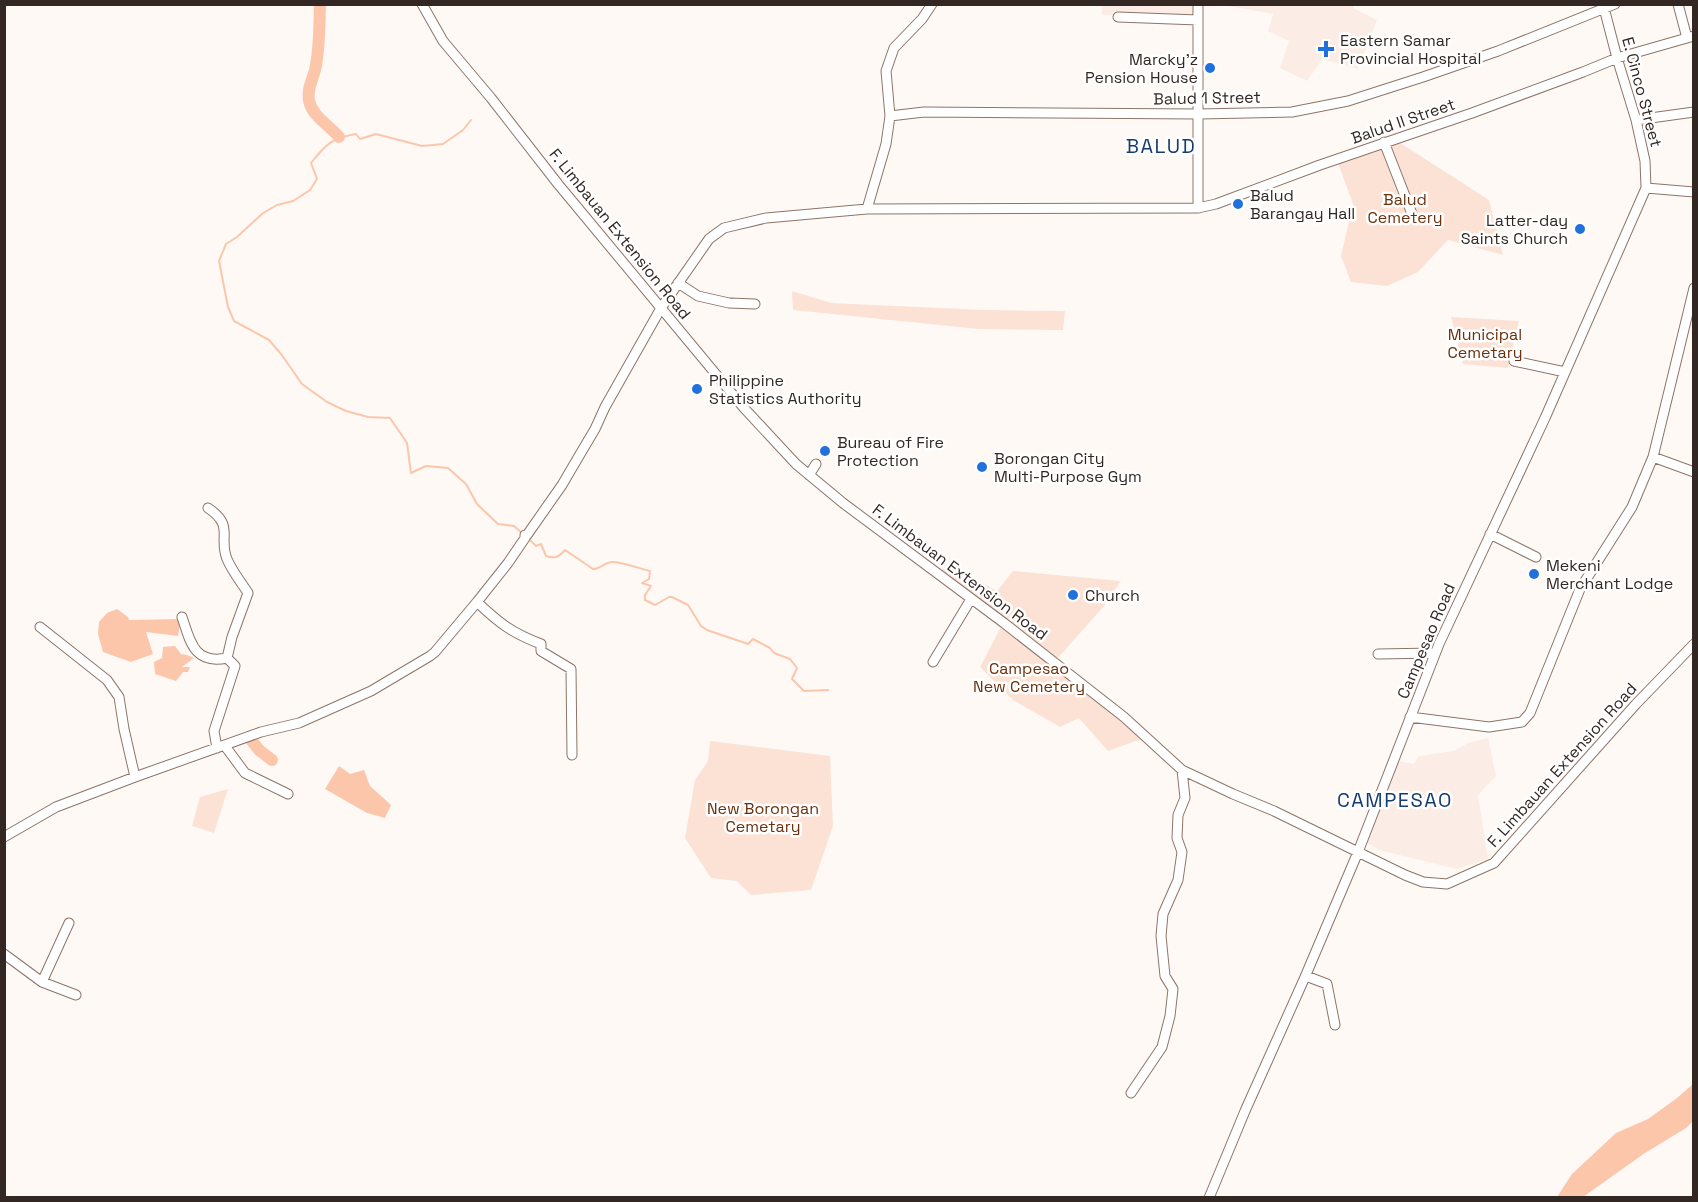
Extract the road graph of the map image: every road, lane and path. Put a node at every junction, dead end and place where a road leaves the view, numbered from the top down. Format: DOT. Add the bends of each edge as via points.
graph roads {
  1 [pos="422,4"];
  2 [pos="932,4"];
  3 [pos="1198,4"];
  4 [pos="1615,4"];
  5 [pos="1678,4"];
  6 [pos="1603,6"];
  7 [pos="1118,17"];
  8 [pos="1198,20"];
  9 [pos="1690,37"];
  10 [pos="1617,58"];
  11 [pos="1694,112"];
  12 [pos="1199,114"];
  13 [pos="890,116"];
  14 [pos="1635,120"];
  15 [pos="1384,142"];
  16 [pos="1646,189"];
  17 [pos="1694,192"];
  18 [pos="1198,207"];
  19 [pos="867,209"];
  20 [pos="1414,219"];
  21 [pos="678,284"];
  22 [pos="1694,288"];
  23 [pos="755,304"];
  24 [pos="661,308"];
  25 [pos="1514,361"];
  26 [pos="1565,372"];
  27 [pos="1653,457"];
  28 [pos="816,464"];
  29 [pos="1694,472"];
  30 [pos="809,475"];
  31 [pos="208,508"];
  32 [pos="1490,534"];
  33 [pos="1536,557"];
  34 [pos="971,599"];
  35 [pos="477,602"];
  36 [pos="182,617"];
  37 [pos="40,627"];
  38 [pos="1694,644"];
  39 [pos="1435,653"];
  40 [pos="1378,654"];
  41 [pos="227,658"];
  42 [pos="933,662"];
  43 [pos="1410,717"];
  44 [pos="221,747"];
  45 [pos="572,755"];
  46 [pos="1182,770"];
  47 [pos="135,777"];
  48 [pos="288,794"];
  49 [pos="4,837"];
  50 [pos="1358,852"];
  51 [pos="69,923"];
  52 [pos="4,954"];
  53 [pos="1306,976"];
  54 [pos="42,981"];
  55 [pos="76,995"];
  56 [pos="1335,1025"];
  57 [pos="1131,1093"];
  58 [pos="1209,1197"];
  1 -- 24 [label="street, F. Limbauan Extension Road" via="443,40"];
  2 -- 13 [label="street" via="894,48 886,71"];
  3 -- 8 [label="street"];
  4 -- 6 [label="street, Balud 1 Street"];
  5 -- 9 [label="street"];
  6 -- 10 [label="street, E. Cinco Street"];
  6 -- 12 [label="street, Balud 1 Street" via="1498,51 1348,101 1292,112"];
  7 -- 8 [label="street"];
  8 -- 12 [label="street"];
  9 -- 10 [label="street, Balud II Street"];
  10 -- 14 [label="street, E. Cinco Street"];
  10 -- 15 [label="street, Balud II Street"];
  11 -- 14 [label="street"];
  12 -- 13 [label="street, Balud 1 Street" via="924,112"];
  12 -- 18 [label="street"];
  13 -- 19 [label="street"];
  14 -- 16 [label="street, E. Cinco Street" via="1645,161"];
  15 -- 18 [label="street, Balud II Street" via="1216,204"];
  15 -- 20 [label="street"];
  16 -- 17 [label="street"];
  16 -- 26 [label="street, Campesao Road"];
  18 -- 19 [label="street, Balud II Street"];
  19 -- 21 [label="street, Balud II Street" via="766,218 724,228 709,239"];
  21 -- 23 [label="street" via="698,296"];
  21 -- 24 [label="street, Balud II Street"];
  22 -- 27 [label="street"];
  24 -- 30 [label="street, F. Limbauan Extension Road" via="744,408"];
  24 -- 35 [label="street, Balud II Street" via="562,485"];
  25 -- 26 [label="street"];
  26 -- 32 [label="street, Campesao Road"];
  27 -- 29 [label="street"];
  27 -- 43 [label="street" via="1632,507 1580,589 1530,713 1522,722 1489,727"];
  28 -- 30 [label="street"];
  30 -- 34 [label="street, F. Limbauan Extension Road"];
  31 -- 41 [label="street" via="223,521 226,558 248,593"];
  32 -- 33 [label="street"];
  32 -- 39 [label="street, Campesao Road"];
  34 -- 42 [label="street"];
  34 -- 46 [label="street, F. Limbauan Extension Road" via="1124,717"];
  35 -- 44 [label="street, Balud II Street" via="430,656 371,692 299,723"];
  35 -- 45 [label="street" via="516,634 541,644 541,651 571,669"];
  36 -- 41 [label="street" via="192,648 204,657"];
  37 -- 47 [label="street" via="107,680 119,697"];
  38 -- 50 [label="street, F. Limbauan Extension Road" via="1494,863 1447,884 1423,882"];
  39 -- 40 [label="street"];
  39 -- 43 [label="street, Campesao Road"];
  41 -- 44 [label="street" via="235,666 214,731"];
  43 -- 50 [label="street, Campesao Road"];
  44 -- 47 [label="street, Balud II Street"];
  44 -- 48 [label="street" via="245,773"];
  46 -- 50 [label="street, F. Limbauan Extension Road"];
  46 -- 57 [label="street" via="1185,798 1178,815 1182,852 1178,880 1163,914 1161,936 1165,976 1173,989 1170,1016 1162,1047"];
  47 -- 49 [label="street, Balud II Street" via="56,807"];
  50 -- 53 [label="street, Campesao Road"];
  51 -- 54 [label="street"];
  52 -- 54 [label="street"];
  53 -- 56 [label="street" via="1327,984"];
  53 -- 58 [label="street, Campesao Road"];
  54 -- 55 [label="street"];
}
